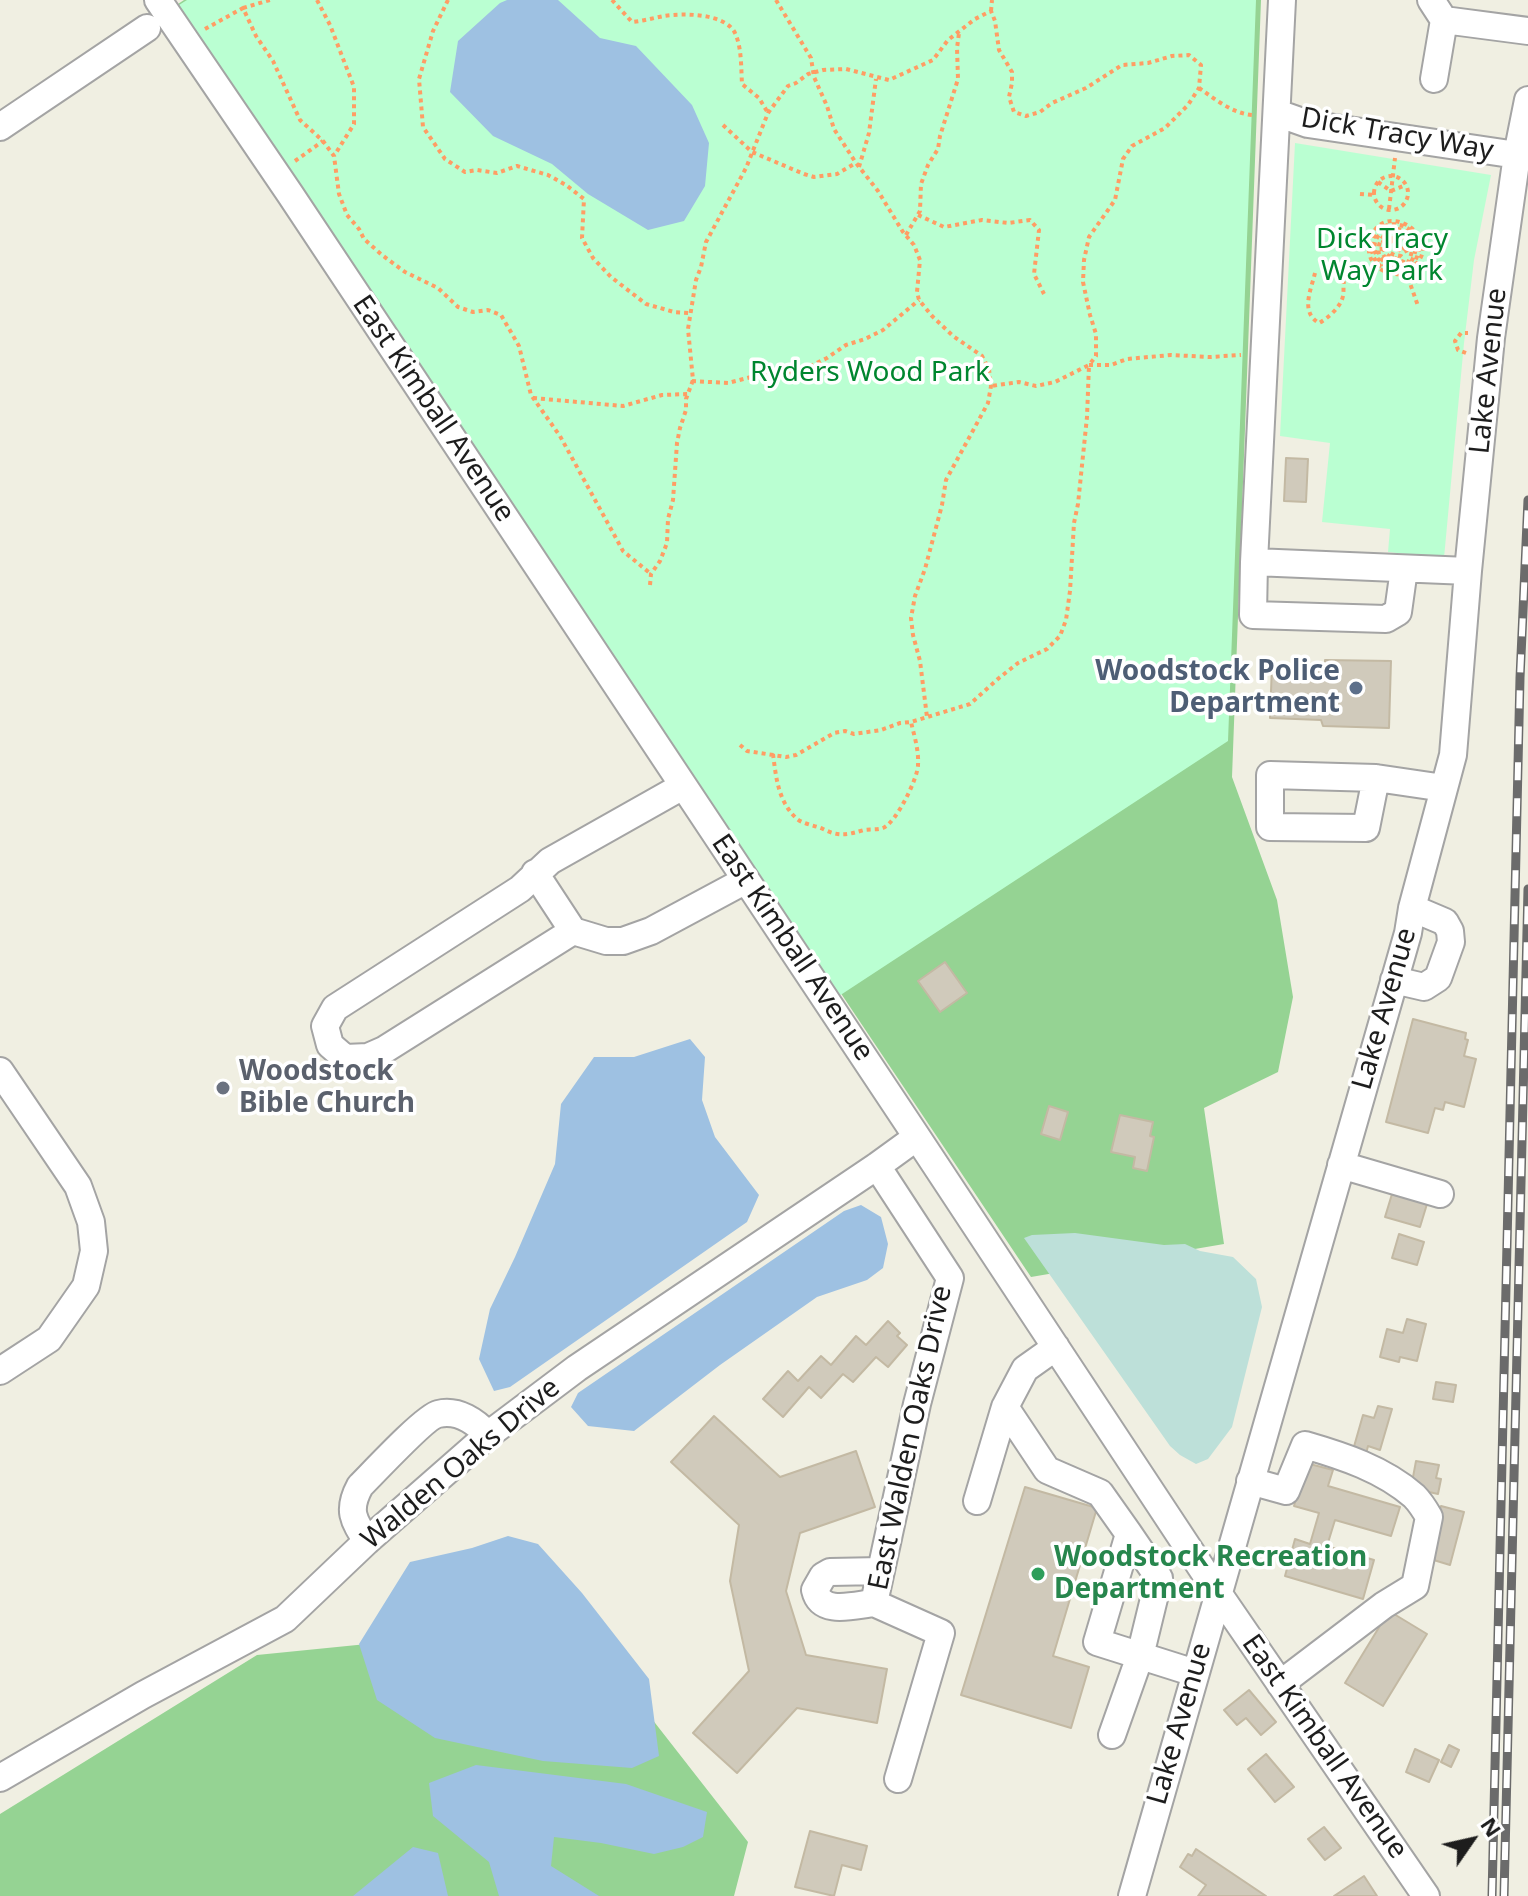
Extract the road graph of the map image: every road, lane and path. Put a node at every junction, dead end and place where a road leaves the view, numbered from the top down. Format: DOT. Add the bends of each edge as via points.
graph roads {
  1 [pos="158,0"];
  2 [pos="270,0"];
  3 [pos="317,0"];
  4 [pos="448,0"];
  5 [pos="612,0"];
  6 [pos="776,0"];
  7 [pos="992,0"];
  8 [pos="1282,0"];
  9 [pos="243,8"];
  10 [pos="1438,10"];
  11 [pos="991,11"];
  12 [pos="147,28"];
  13 [pos="205,29"];
  14 [pos="960,31"];
  15 [pos="1528,31"];
  16 [pos="813,72"];
  17 [pos="877,78"];
  18 [pos="1434,79"];
  19 [pos="1199,88"];
  20 [pos="1528,100"];
  21 [pos="768,113"];
  22 [pos="1277,118"];
  23 [pos="723,125"];
  24 [pos="0,127"];
  25 [pos="323,141"];
  26 [pos="752,152"];
  27 [pos="1517,155"];
  28 [pos="334,156"];
  29 [pos="1396,156"];
  30 [pos="293,162"];
  31 [pos="858,165"];
  32 [pos="1393,176"];
  33 [pos="1378,182"];
  34 [pos="1406,185"];
  35 [pos="1391,191"];
  36 [pos="1360,194"];
  37 [pos="1374,195"];
  38 [pos="1389,209"];
  39 [pos="918,215"];
  40 [pos="906,235"];
  41 [pos="1397,249"];
  42 [pos="1315,273"];
  43 [pos="1344,281"];
  44 [pos="1044,294"];
  45 [pos="919,300"];
  46 [pos="1418,306"];
  47 [pos="689,313"];
  48 [pos="1468,333"];
  49 [pos="1466,353"];
  50 [pos="1251,356"];
  51 [pos="1089,365"];
  52 [pos="692,381"];
  53 [pos="991,386"];
  54 [pos="688,394"];
  55 [pos="533,398"];
  56 [pos="1254,562"];
  57 [pos="1404,569"];
  58 [pos="1468,571"];
  59 [pos="651,574"];
  60 [pos="650,585"];
  61 [pos="927,717"];
  62 [pos="911,722"];
  63 [pos="740,745"];
  64 [pos="773,754"];
  65 [pos="1376,778"];
  66 [pos="683,786"];
  67 [pos="1444,788"];
  68 [pos="535,873"];
  69 [pos="746,880"];
  70 [pos="1412,908"];
  71 [pos="573,931"];
  72 [pos="1394,980"];
  73 [pos="0,1071"];
  74 [pos="917,1137"];
  75 [pos="1341,1165"];
  76 [pos="877,1166"];
  77 [pos="1440,1194"];
  78 [pos="1056,1347"];
  79 [pos="0,1371"];
  80 [pos="1005,1407"];
  81 [pos="488,1435"];
  82 [pos="1250,1481"];
  83 [pos="977,1501"];
  84 [pos="1129,1534"];
  85 [pos="367,1541"];
  86 [pos="881,1571"];
  87 [pos="1218,1593"];
  88 [pos="874,1603"];
  89 [pos="1140,1656"];
  90 [pos="1195,1673"];
  91 [pos="1280,1684"];
  92 [pos="1112,1735"];
  93 [pos="0,1778"];
  94 [pos="898,1779"];
  95 [pos="1132,1896"];
  96 [pos="1426,1896"];
  1 -- 66 [label="street, East Kimball Avenue"];
  2 -- 9 [label="path"];
  3 -- 28 [label="path" via="354,87 354,124"];
  4 -- 47 [label="path" via="419,79 423,127 445,159 465,172 497,173 517,166 566,185 584,199 582,238 611,277 646,304"];
  5 -- 21 [label="path" via="632,22 683,15 725,23 734,32 742,84"];
  6 -- 16 [label="path" via="802,40"];
  7 -- 11 [label="path"];
  8 -- 22 [label="street"];
  9 -- 13 [label="path"];
  9 -- 25 [label="path" via="300,120"];
  10 -- 15 [label="street"];
  10 -- 18 [label="street"];
  11 -- 14 [label="path"];
  11 -- 19 [label="path" via="999,50 1012,72 1009,97 1014,112 1040,112 1122,65 1172,56 1189,55 1201,65"];
  12 -- 24 [label="street"];
  14 -- 17 [label="path" via="933,60 889,80"];
  14 -- 39 [label="path" via="958,79 938,149 921,184"];
  16 -- 17 [label="path" via="846,69"];
  16 -- 21 [label="path" via="788,86"];
  16 -- 31 [label="path" via="834,129"];
  17 -- 31 [label="path"];
  19 -- 22 [label="path" via="1242,114"];
  19 -- 51 [label="path" via="1165,128 1132,146 1123,159 1115,200 1089,237 1083,282 1096,356"];
  20 -- 27 [label="street, Lake Avenue"];
  21 -- 26 [label="path"];
  22 -- 27 [label="street, Dick Tracy Way"];
  22 -- 56 [label="street"];
  23 -- 26 [label="path"];
  25 -- 28 [label="path"];
  25 -- 30 [label="path"];
  26 -- 31 [label="path" via="814,177"];
  26 -- 47 [label="path" via="706,242"];
  27 -- 58 [label="street, Lake Avenue" via="1491,338"];
  28 -- 55 [label="path" via="339,194 364,239 458,307 501,315 519,346"];
  29 -- 32 [label="path"];
  31 -- 40 [label="path"];
  32 -- 33 [label="path"];
  32 -- 34 [label="path"];
  32 -- 35 [label="path"];
  33 -- 35 [label="path"];
  33 -- 37 [label="path"];
  34 -- 35 [label="path"];
  34 -- 38 [label="path" via="1404,203"];
  35 -- 38 [label="path"];
  36 -- 37 [label="path"];
  37 -- 38 [label="path"];
  39 -- 40 [label="path"];
  39 -- 44 [label="path" via="944,227 1030,220 1039,230 1034,274"];
  40 -- 45 [label="path" via="920,260"];
  41 -- 46 [label="path" via="1407,252 1408,242 1402,235 1388,235 1381,247 1387,259 1401,260 1386,254 1390,238 1401,238 1406,247 1391,241 1389,252 1404,261 1399,265 1387,263 1378,250 1380,239 1393,231 1404,233 1413,248 1407,265 1411,268 1416,265 1422,245 1411,226 1386,223 1372,234 1369,247 1372,260 1393,275 1403,272 1387,270 1377,263 1372,249 1376,234 1399,225 1417,238 1419,254 1412,265 1415,243 1402,229 1383,232 1378,238 1375,251 1388,267 1406,270"];
  42 -- 43 [label="path" via="1307,309 1319,323 1340,304"];
  45 -- 52 [label="path" via="883,330 802,370 728,383"];
  45 -- 53 [label="path" via="953,336 982,356"];
  47 -- 52 [label="path"];
  48 -- 49 [label="path" via="1455,341"];
  50 -- 51 [label="path" via="1171,355"];
  51 -- 53 [label="path" via="1055,382"];
  51 -- 61 [label="path" via="1070,591 1060,636 970,704"];
  52 -- 54 [label="path"];
  53 -- 61 [label="path" via="982,418 946,480 915,596 911,618"];
  54 -- 55 [label="path" via="623,406"];
  54 -- 59 [label="path" via="677,443 667,543"];
  55 -- 59 [label="path" via="623,551"];
  56 -- 57 [label="street"];
  56 -- 57 [label="street" via="1253,615 1386,619 1398,612"];
  57 -- 58 [label="street"];
  58 -- 67 [label="street, Lake Avenue" via="1453,755"];
  59 -- 60 [label="path"];
  61 -- 62 [label="path"];
  62 -- 64 [label="path" via="834,733 796,755"];
  62 -- 64 [label="path" via="915,778 893,821 882,829 835,835 797,820 777,784"];
  63 -- 64 [label="path"];
  65 -- 67 [label="street"];
  66 -- 68 [label="street"];
  66 -- 69 [label="street, East Kimball Avenue"];
  67 -- 70 [label="street, Lake Avenue"];
  68 -- 71 [label="street"];
  68 -- 71 [label="street" via="520,889 335,1008 325,1026 330,1045 345,1058 384,1050"];
  69 -- 71 [label="street" via="623,941"];
  69 -- 74 [label="street, East Kimball Avenue"];
  70 -- 72 [label="street, Lake Avenue"];
  70 -- 72 [label="street" via="1445,922 1451,942 1438,978 1424,987"];
  72 -- 75 [label="street, Lake Avenue"];
  73 -- 79 [label="street" via="78,1186 91,1222 94,1251 86,1286 49,1339"];
  74 -- 76 [label="street, Walden Oaks Drive"];
  74 -- 78 [label="street, East Kimball Avenue"];
  75 -- 77 [label="street"];
  75 -- 82 [label="street, Lake Avenue"];
  76 -- 81 [label="street, Walden Oaks Drive" via="577,1368"];
  76 -- 86 [label="street, East Walden Oaks Drive" via="950,1278"];
  78 -- 80 [label="street" via="1025,1369"];
  78 -- 87 [label="street, East Kimball Avenue"];
  80 -- 83 [label="street"];
  80 -- 84 [label="street" via="1047,1470 1100,1493"];
  81 -- 85 [label="street, Walden Oaks Drive"];
  81 -- 85 [label="street" via="469,1418 447,1413 430,1417 355,1495 353,1517"];
  82 -- 87 [label="street, Lake Avenue"];
  82 -- 91 [label="street" via="1286,1491 1305,1445 1385,1476 1416,1497 1429,1517 1415,1586"];
  84 -- 89 [label="street" via="1159,1578"];
  84 -- 89 [label="street" via="1097,1642"];
  85 -- 93 [label="street, Walden Oaks Drive" via="285,1619"];
  86 -- 88 [label="street, East Walden Oaks Drive"];
  86 -- 88 [label="street" via="830,1572 815,1590 817,1598 833,1607"];
  87 -- 90 [label="street, Lake Avenue"];
  87 -- 91 [label="street, East Kimball Avenue"];
  88 -- 94 [label="street, East Walden Oaks Drive" via="941,1633"];
  89 -- 90 [label="street"];
  89 -- 92 [label="street"];
  90 -- 95 [label="street, Lake Avenue"];
  91 -- 96 [label="street, East Kimball Avenue"];
}
